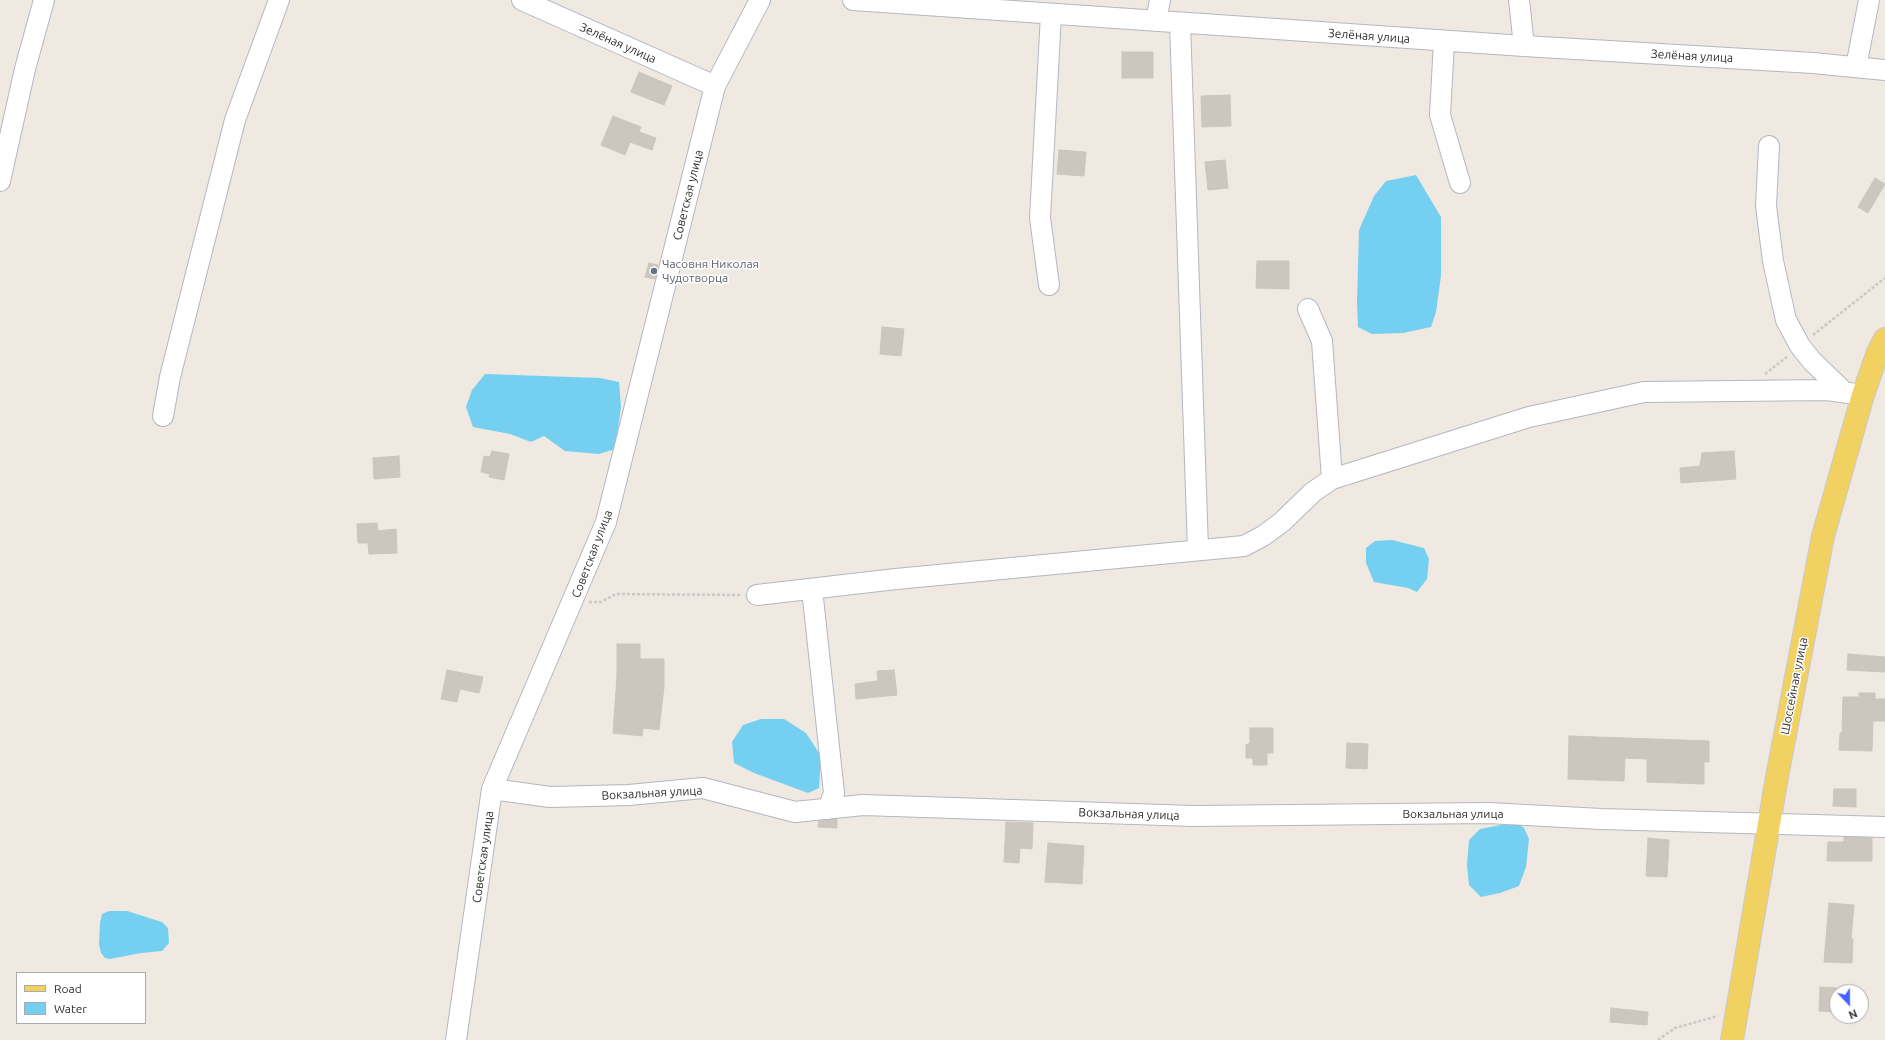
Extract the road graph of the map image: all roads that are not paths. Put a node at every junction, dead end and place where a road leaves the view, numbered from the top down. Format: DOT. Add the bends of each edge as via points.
graph roads {
  1 [pos="44,0"];
  2 [pos="279,0"];
  3 [pos="522,0"];
  4 [pos="760,0"];
  5 [pos="853,0"];
  6 [pos="1160,0"];
  7 [pos="1519,0"];
  8 [pos="1869,0"];
  9 [pos="1051,14"];
  10 [pos="1156,21"];
  11 [pos="1180,23"];
  12 [pos="1444,41"];
  13 [pos="1524,46"];
  14 [pos="1856,67"];
  15 [pos="1885,70"];
  16 [pos="715,86"];
  17 [pos="1769,146"];
  18 [pos="0,181"];
  19 [pos="1460,183"];
  20 [pos="1049,285"];
  21 [pos="1308,309"];
  22 [pos="1885,339"];
  23 [pos="1854,393"];
  24 [pos="163,416"];
  25 [pos="1332,479"];
  26 [pos="1198,549"];
  27 [pos="812,589"];
  28 [pos="757,595"];
  29 [pos="492,789"];
  30 [pos="828,809"];
  31 [pos="1769,824"];
  32 [pos="1885,827"];
  33 [pos="456,1040"];
  34 [pos="1732,1040"];
  1 -- 18 [label="street" via="24,69"];
  2 -- 24 [label="street" via="235,120 170,377"];
  3 -- 16 [label="street, Зелёная улица"];
  4 -- 16 [label="street, Советская улица"];
  5 -- 9 [label="street, Зелёная улица"];
  6 -- 10 [label="street"];
  7 -- 13 [label="street"];
  8 -- 14 [label="street"];
  9 -- 10 [label="street, Зелёная улица"];
  9 -- 20 [label="street" via="1040,218"];
  10 -- 11 [label="street, Зелёная улица"];
  11 -- 12 [label="street, Зелёная улица"];
  11 -- 26 [label="street"];
  12 -- 13 [label="street, Зелёная улица"];
  12 -- 19 [label="street" via="1440,115"];
  13 -- 14 [label="street, Зелёная улица"];
  14 -- 15 [label="street, Зелёная улица"];
  16 -- 29 [label="street, Советская улица" via="606,522"];
  17 -- 23 [label="street" via="1766,206 1773,261 1786,320 1800,346 1812,361"];
  21 -- 25 [label="street" via="1322,341"];
  22 -- 23 [label="main road, Шоссейная улица"];
  23 -- 25 [label="street" via="1826,390 1644,392 1529,417"];
  23 -- 31 [label="main road, Шоссейная улица" via="1823,536"];
  25 -- 26 [label="street" via="1282,522 1244,546"];
  26 -- 27 [label="street"];
  27 -- 28 [label="street"];
  27 -- 30 [label="street" via="834,793"];
  29 -- 30 [label="street, Вокзальная улица" via="550,797 629,795 703,788 795,812"];
  29 -- 33 [label="street, Советская улица"];
  30 -- 31 [label="street, Вокзальная улица" via="863,805 1193,816 1488,813"];
  31 -- 32 [label="street, Вокзальная улица"];
  31 -- 34 [label="main road, Шоссейная улица"];
}
